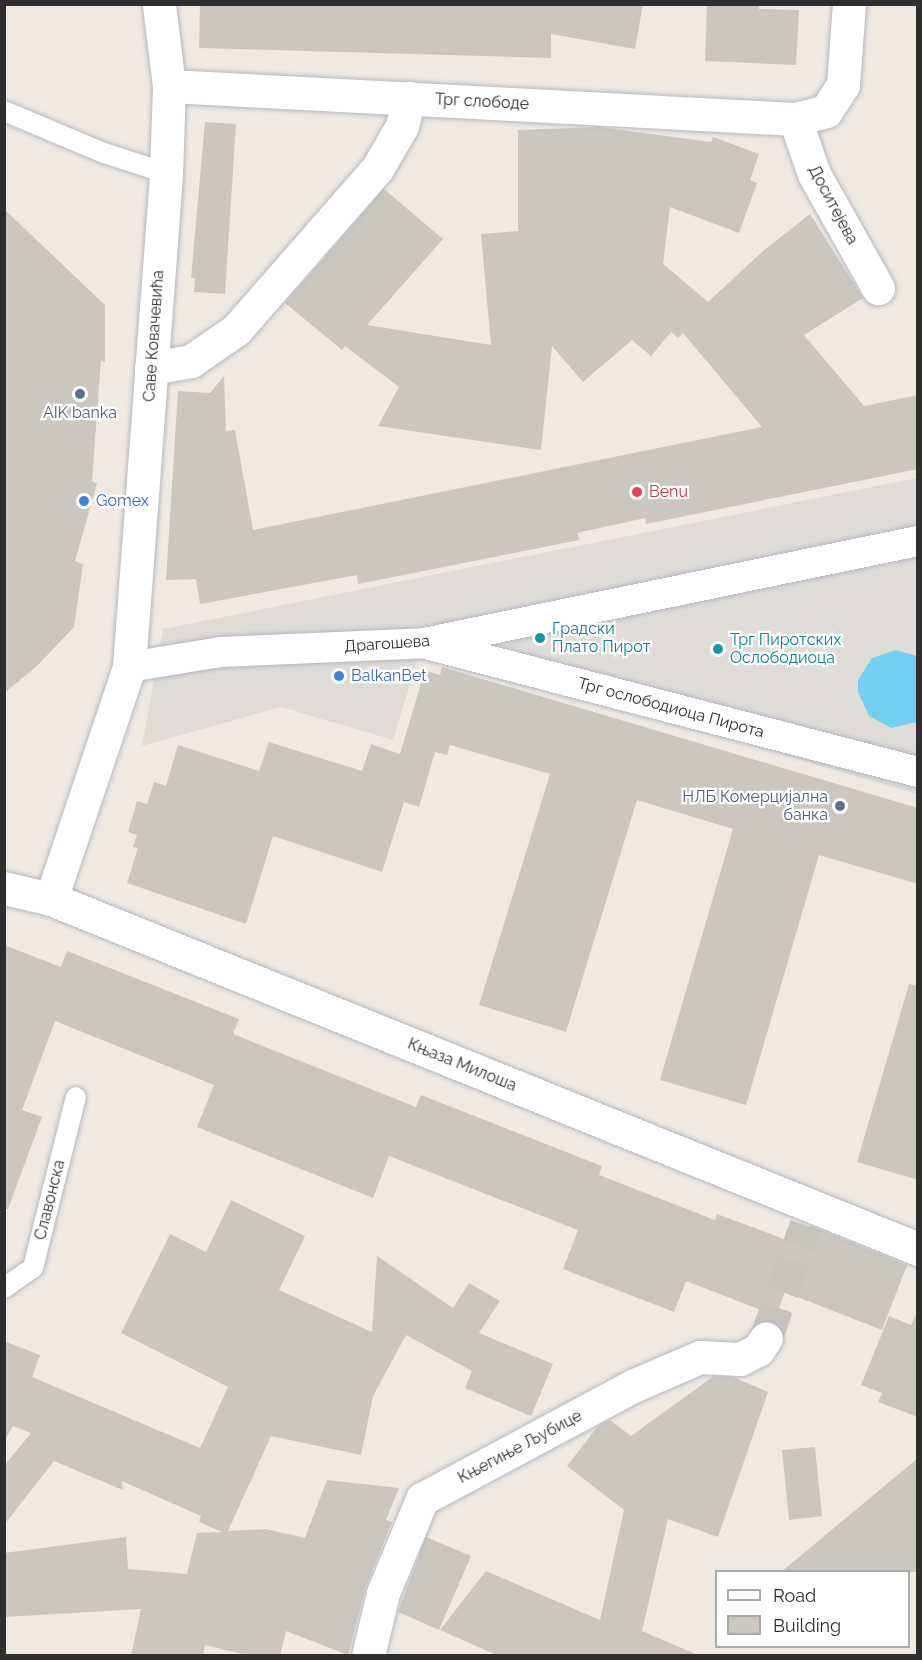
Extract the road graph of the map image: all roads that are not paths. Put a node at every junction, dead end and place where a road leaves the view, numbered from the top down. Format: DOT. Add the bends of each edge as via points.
graph roads {
  1 [pos="159,4"];
  2 [pos="849,4"];
  3 [pos="169,86"];
  4 [pos="409,98"];
  5 [pos="4,111"];
  6 [pos="795,119"];
  7 [pos="166,172"];
  8 [pos="878,288"];
  9 [pos="151,368"];
  10 [pos="918,541"];
  11 [pos="424,643"];
  12 [pos="129,667"];
  13 [pos="918,772"];
  14 [pos="4,888"];
  15 [pos="51,899"];
  16 [pos="76,1097"];
  17 [pos="918,1249"];
  18 [pos="4,1288"];
  19 [pos="766,1338"];
  20 [pos="368,1656"];
  1 -- 3 [label="street, Саве Ковачевића"];
  2 -- 6 [label="street" via="843,85 826,111"];
  3 -- 4 [label="street, Трг слободе"];
  3 -- 7 [label="street, Саве Ковачевића"];
  4 -- 6 [label="street, Трг слободе"];
  4 -- 9 [label="street" via="402,126 377,169 236,330 191,361"];
  5 -- 7 [label="lane" via="104,153"];
  6 -- 8 [label="street, Доситејева" via="814,174"];
  7 -- 9 [label="street, Саве Ковачевића"];
  9 -- 12 [label="street, Саве Ковачевића"];
  10 -- 11 [label="street, Драгошева"];
  11 -- 12 [label="street, Драгошева" via="221,652"];
  11 -- 13 [label="street, Трг ослободиоца Пирота"];
  12 -- 15 [label="street"];
  14 -- 15 [label="street, Књаза Милоша"];
  15 -- 17 [label="street, Књаза Милоша" via="809,1215"];
  16 -- 18 [label="lane, Славонска" via="33,1268"];
  19 -- 20 [label="street, Књегиње Љубице" via="758,1350 740,1359 700,1357 635,1385 422,1499 383,1593"];
}
